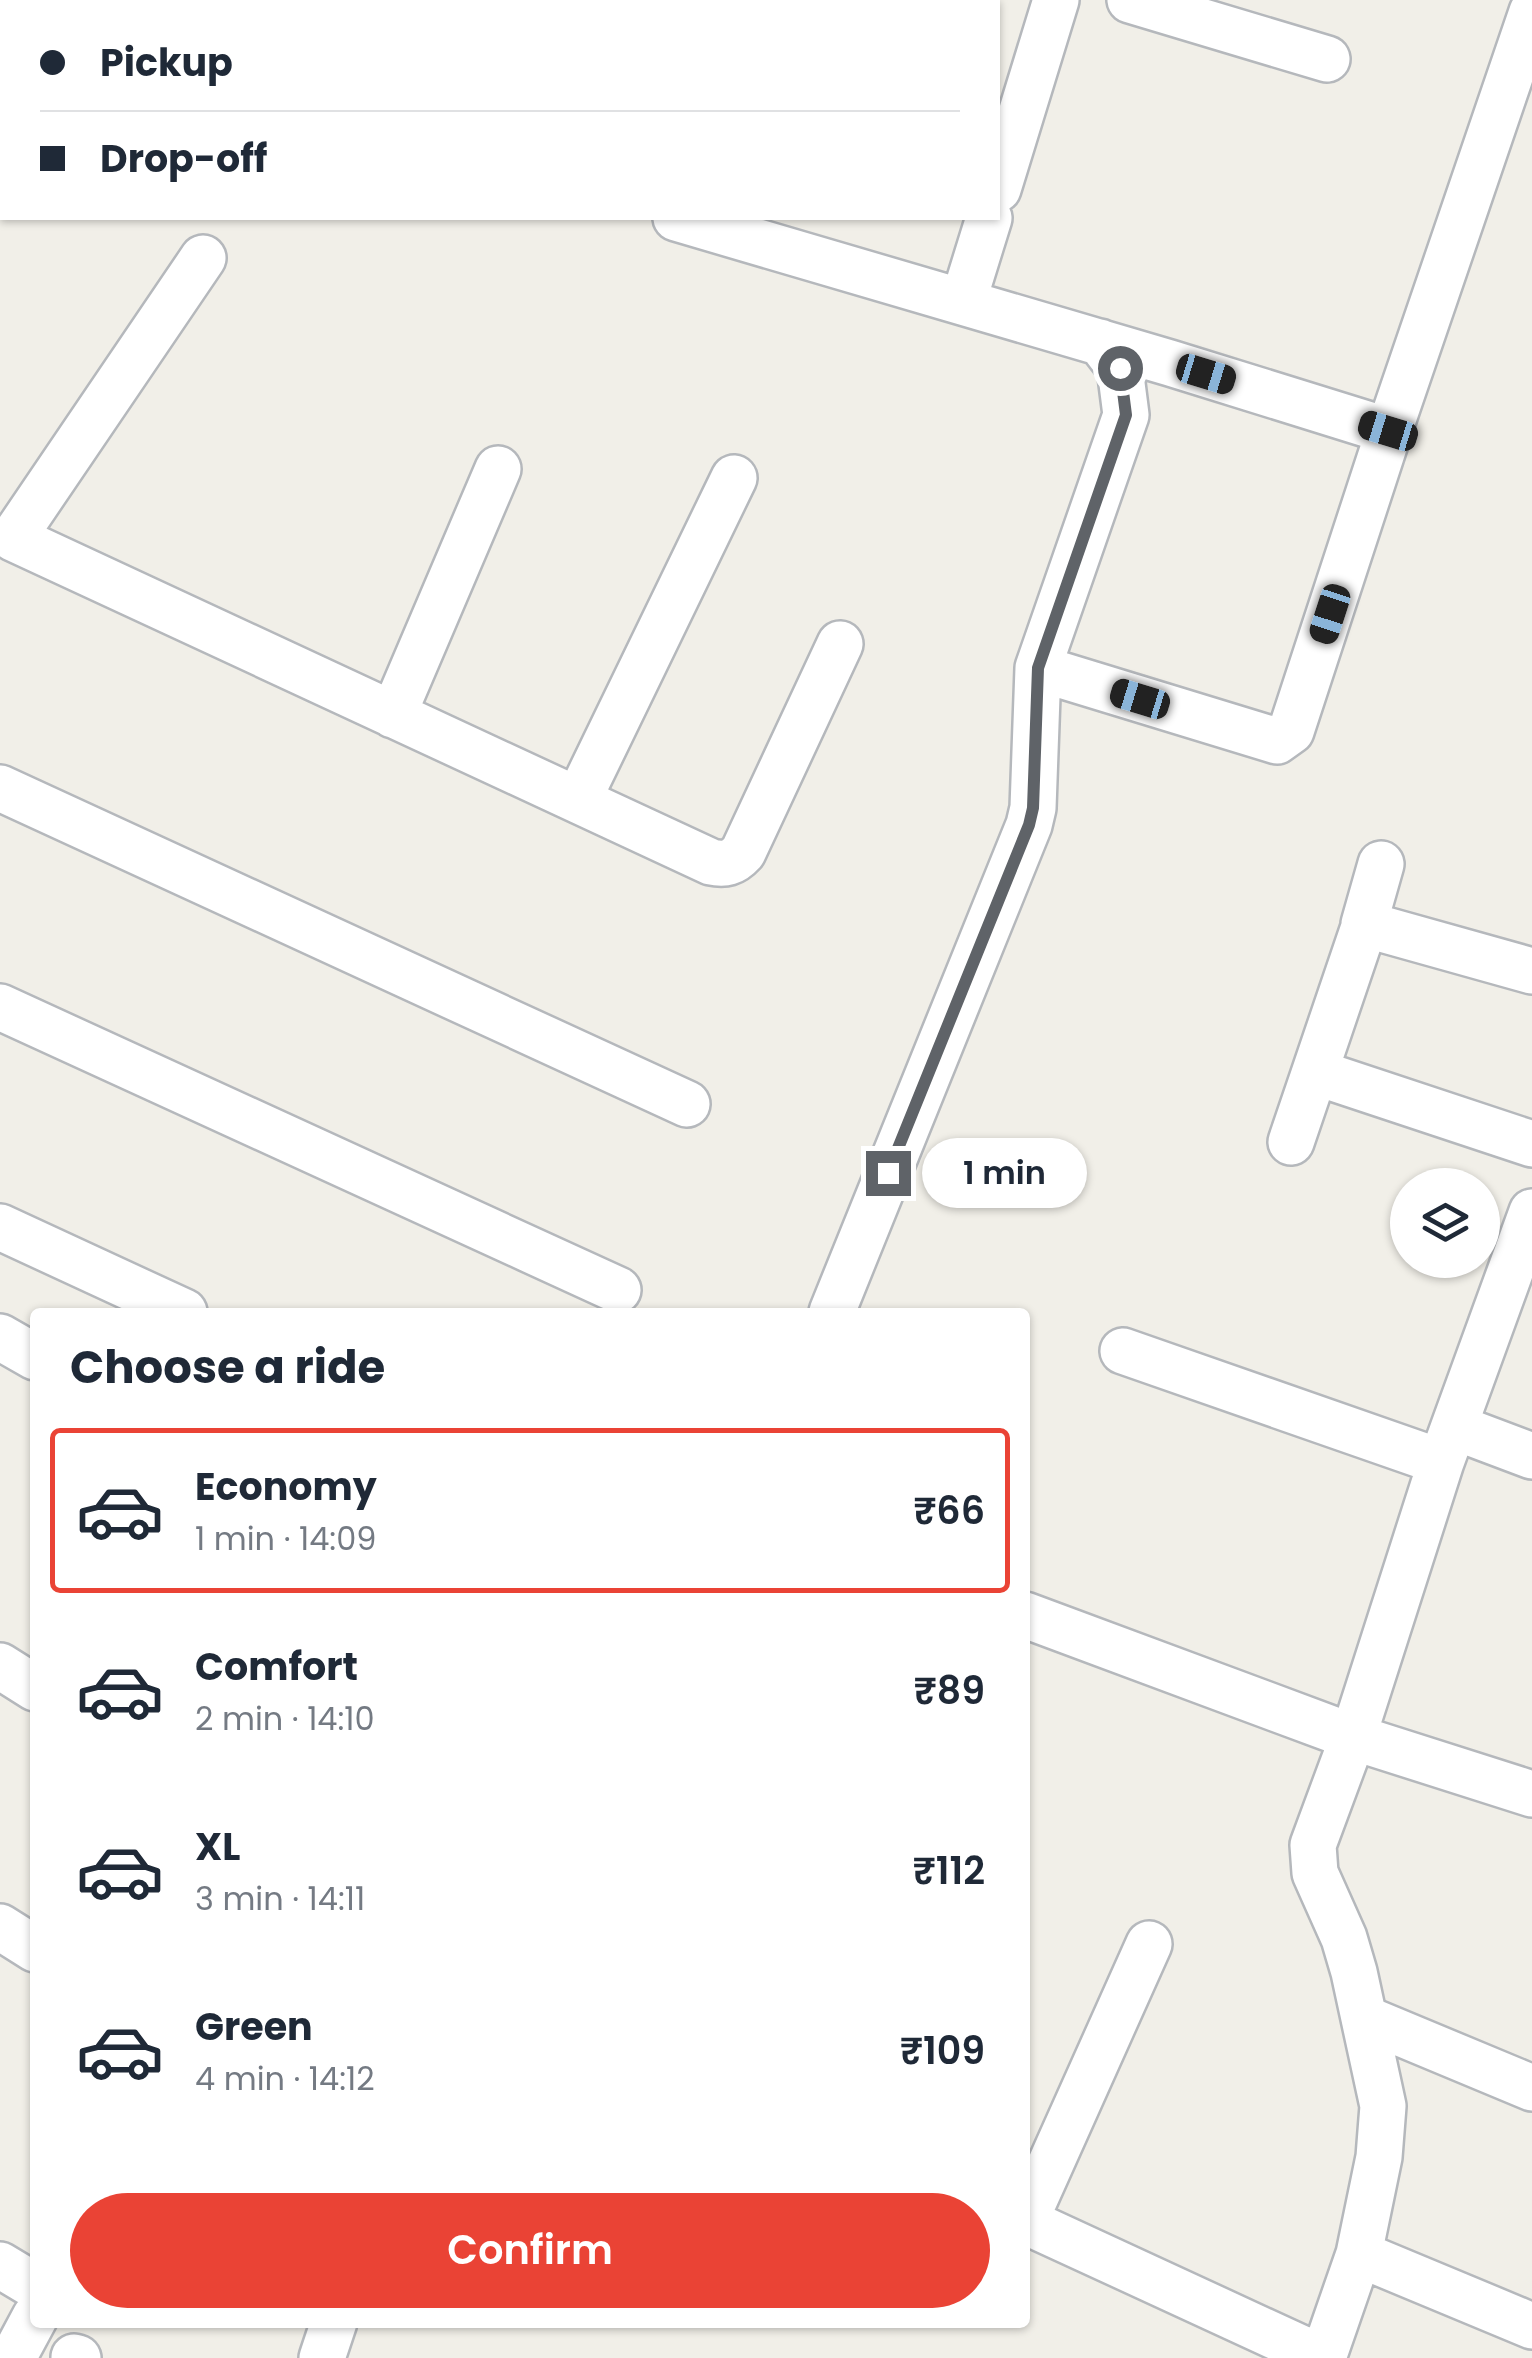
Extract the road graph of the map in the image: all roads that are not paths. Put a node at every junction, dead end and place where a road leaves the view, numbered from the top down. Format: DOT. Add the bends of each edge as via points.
graph roads {
  1 [pos="1056,0"];
  2 [pos="1130,0"];
  3 [pos="1532,12"];
  4 [pos="1327,60"];
  5 [pos="1000,182"];
  6 [pos="683,220"];
  7 [pos="988,220"];
  8 [pos="203,258"];
  9 [pos="963,302"];
  10 [pos="1100,342"];
  11 [pos="1388,431"];
  12 [pos="498,469"];
  13 [pos="734,478"];
  14 [pos="7,542"];
  15 [pos="840,644"];
  16 [pos="1038,668"];
  17 [pos="393,715"];
  18 [pos="0,788"];
  19 [pos="578,800"];
  20 [pos="1381,864"];
  21 [pos="1365,924"];
  22 [pos="1532,972"];
  23 [pos="0,1007"];
  24 [pos="1315,1072"];
  25 [pos="687,1104"];
  26 [pos="1290,1142"];
  27 [pos="1532,1144"];
  28 [pos="1532,1212"];
  29 [pos="0,1227"];
  30 [pos="618,1290"];
  31 [pos="175,1308"];
  32 [pos="834,1308"];
  33 [pos="0,1337"];
  34 [pos="1123,1351"];
  35 [pos="30,1355"];
  36 [pos="1448,1444"];
  37 [pos="1532,1456"];
  38 [pos="1030,1617"];
  39 [pos="0,1666"];
  40 [pos="30,1685"];
  41 [pos="1353,1737"];
  42 [pos="1532,1794"];
  43 [pos="0,1927"];
  44 [pos="1149,1944"];
  45 [pos="30,1946"];
  46 [pos="1364,2018"];
  47 [pos="1532,2088"];
  48 [pos="1030,2210"];
  49 [pos="1030,2223"];
  50 [pos="1359,2254"];
  51 [pos="0,2265"];
  52 [pos="30,2283"];
  53 [pos="30,2326"];
  54 [pos="1532,2326"];
  55 [pos="332,2328"];
  56 [pos="13,2358"];
  57 [pos="322,2358"];
  58 [pos="1323,2358"];
  1 -- 5 [label="street"];
  2 -- 4 [label="street"];
  3 -- 11 [label="street"];
  6 -- 9 [label="street"];
  7 -- 9 [label="street"];
  8 -- 14 [label="street"];
  9 -- 10 [label="street"];
  10 -- 11 [label="street"];
  10 -- 16 [label="street" via="1120,368 1126,415"];
  11 -- 16 [label="street" via="1284,739"];
  12 -- 17 [label="street"];
  13 -- 19 [label="street"];
  14 -- 17 [label="street"];
  15 -- 19 [label="street" via="736,860 711,862"];
  16 -- 32 [label="street" via="1029,825"];
  17 -- 19 [label="street"];
  18 -- 25 [label="street"];
  20 -- 21 [label="street"];
  21 -- 22 [label="street"];
  21 -- 24 [label="street"];
  23 -- 30 [label="street"];
  24 -- 26 [label="street"];
  24 -- 27 [label="street"];
  28 -- 36 [label="street"];
  29 -- 31 [label="street"];
  33 -- 35 [label="street"];
  34 -- 36 [label="street"];
  36 -- 37 [label="street"];
  36 -- 41 [label="street"];
  38 -- 41 [label="street"];
  39 -- 40 [label="street"];
  41 -- 42 [label="street"];
  41 -- 46 [label="street" via="1312,1856 1344,1938"];
  43 -- 45 [label="street"];
  44 -- 48 [label="street"];
  46 -- 47 [label="street"];
  46 -- 50 [label="street" via="1383,2106"];
  49 -- 58 [label="street"];
  50 -- 54 [label="street"];
  50 -- 58 [label="street"];
  51 -- 52 [label="street"];
  53 -- 56 [label="street"];
  55 -- 57 [label="street"];
}
